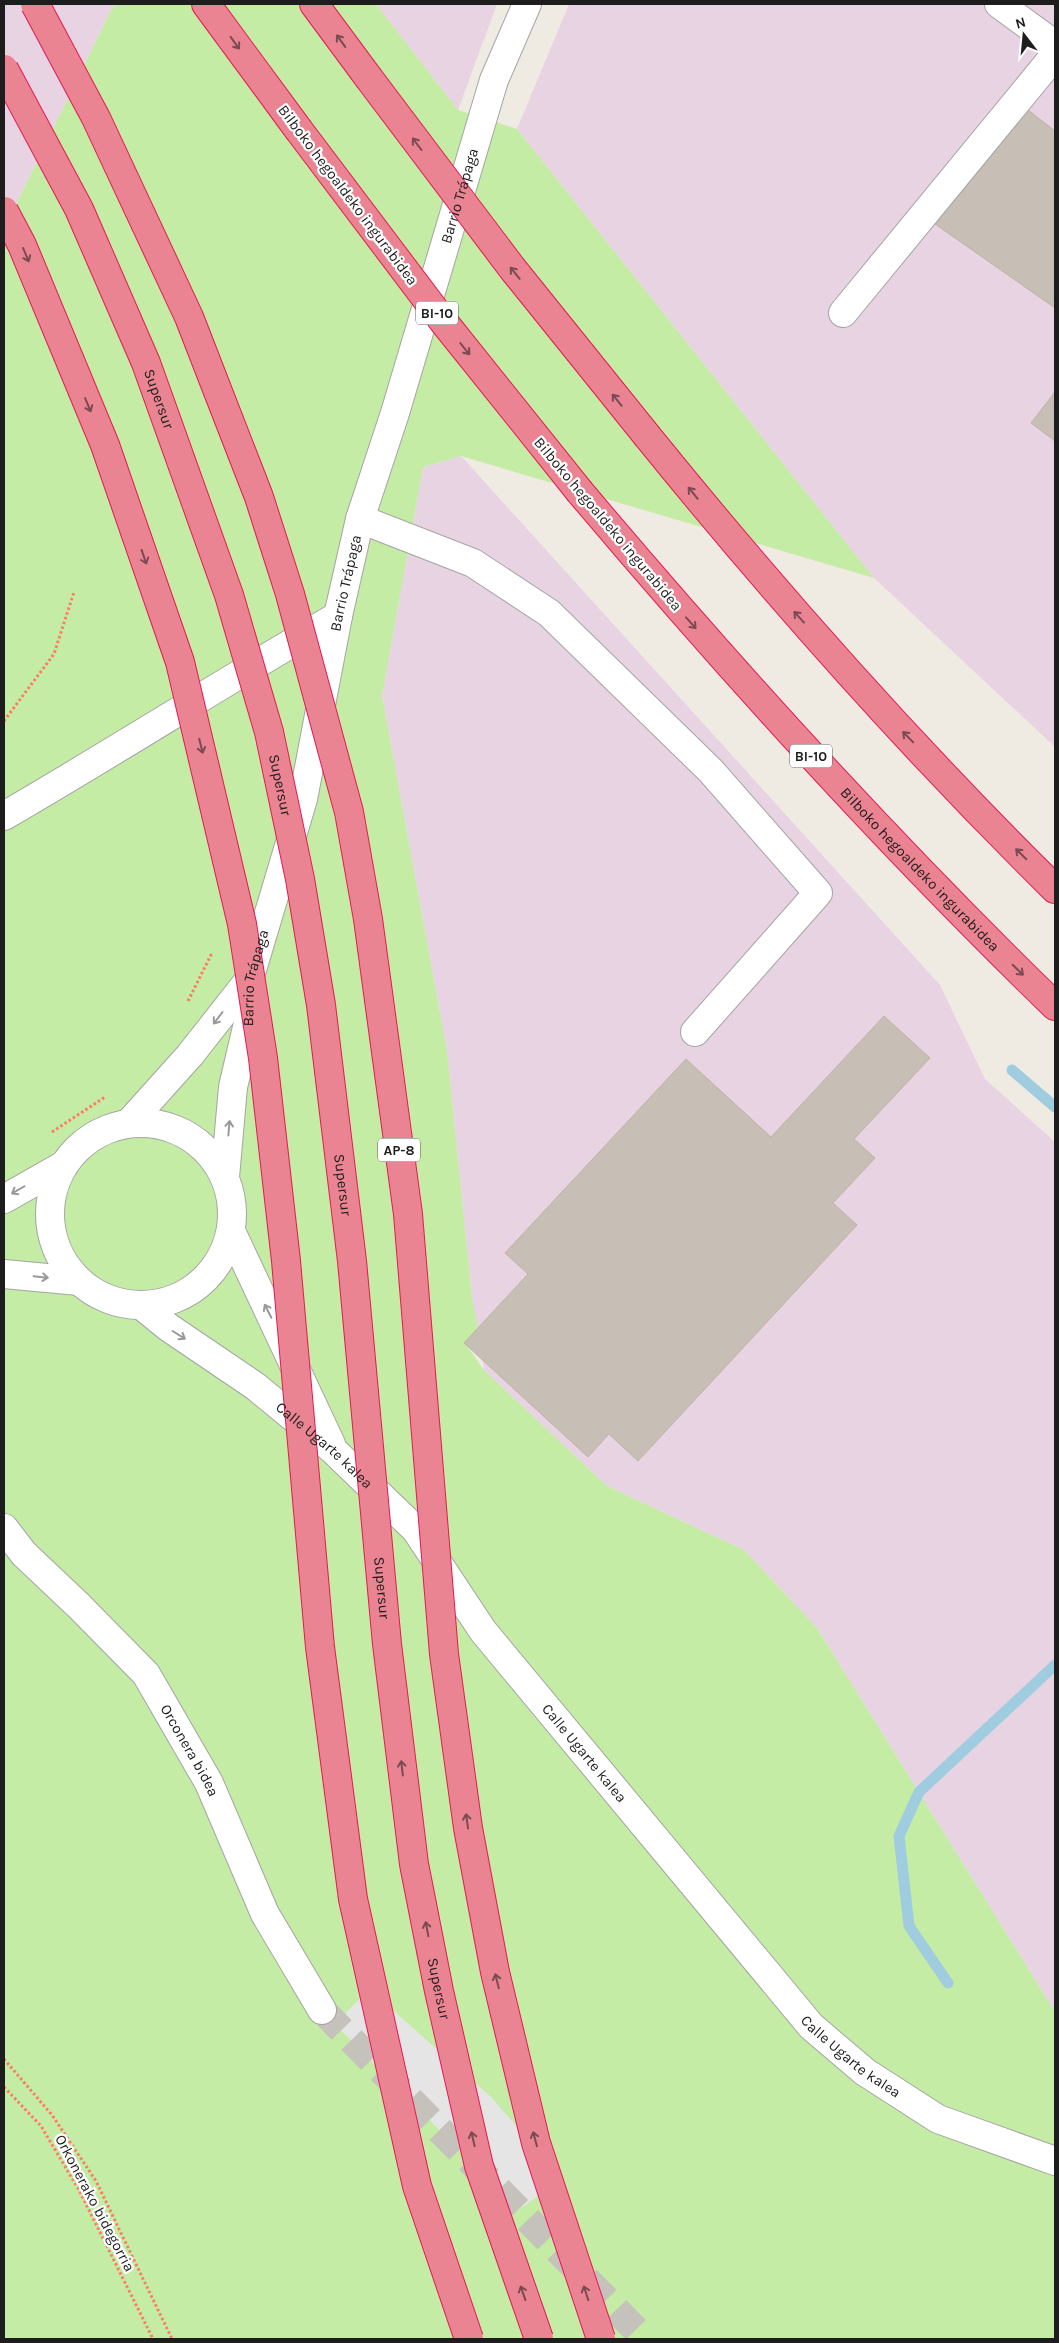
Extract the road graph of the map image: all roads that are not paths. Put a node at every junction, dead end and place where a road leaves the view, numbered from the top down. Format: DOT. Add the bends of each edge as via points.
graph roads {
  1 [pos="35,4"];
  2 [pos="206,4"];
  3 [pos="314,4"];
  4 [pos="527,4"];
  5 [pos="999,4"];
  6 [pos="1055,45"];
  7 [pos="1055,55"];
  8 [pos="4,69"];
  9 [pos="4,211"];
  10 [pos="843,313"];
  11 [pos="360,519"];
  12 [pos="338,616"];
  13 [pos="4,816"];
  14 [pos="1055,888"];
  15 [pos="248,980"];
  16 [pos="1055,1006"];
  17 [pos="695,1032"];
  18 [pos="129,1123"];
  19 [pos="64,1166"];
  20 [pos="225,1177"];
  21 [pos="4,1199"];
  22 [pos="231,1231"];
  23 [pos="4,1274"];
  24 [pos="79,1281"];
  25 [pos="141,1305"];
  26 [pos="333,1450"];
  27 [pos="4,1528"];
  28 [pos="322,2010"];
  29 [pos="1055,2161"];
  30 [pos="469,2339"];
  31 [pos="539,2339"];
  32 [pos="601,2339"];
  32 -- 1 [label="highway, AP-8, one-way, bridge" via="536,2143 495,1972 468,1828 444,1654 408,1214 368,919 349,812 290,594 190,317 96,118"];
  2 -- 16 [label="highway, Bilboko hegoaldeko ingurabidea / BI-10, one-way, bridge" via="443,321 682,613 831,778"];
  14 -- 3 [label="highway, one-way, bridge" via="893,721 746,558 512,268"];
  4 -- 11 [label="street, Barrio Trápaga" via="494,80 395,413"];
  5 -- 6 [label="street"];
  7 -- 10 [label="street"];
  31 -- 8 [label="highway, Supersur, one-way, bridge" via="479,2166 414,1864 387,1644 352,1261 322,1005 269,732 229,595 146,363 79,209"];
  9 -- 30 [label="highway, one-way, bridge" via="22,245 105,445 180,662 242,924 263,1058 286,1261 320,1647 353,1899 417,2186"];
  11 -- 12 [label="street, Barrio Trápaga"];
  11 -- 17 [label="street" via="473,563 549,613 711,771 818,893"];
  12 -- 13 [label="street"];
  12 -- 15 [label="street, Barrio Trápaga" via="302,798"];
  15 -- 18 [label="street, one-way" via="190,1055"];
  20 -- 15 [label="street, Barrio Trápaga, one-way" via="233,1086 248,1023"];
  18 -- 19 [label="street" via="103,1131 81,1145"];
  18 -- 20 [label="street" via="158,1124 186,1134 209,1152"];
  19 -- 21 [label="street, one-way"];
  19 -- 24 [label="street" via="51,1194 50,1226 60,1256"];
  20 -- 22 [label="street" via="232,1203"];
  22 -- 25 [label="street" via="219,1260 199,1284 172,1300"];
  26 -- 22 [label="street, one-way"];
  23 -- 24 [label="street, one-way"];
  24 -- 25 [label="street" via="97,1294 118,1302"];
  25 -- 26 [label="street, Calle Ugarte kalea, one-way" via="255,1386"];
  26 -- 29 [label="street, Calle Ugarte kalea" via="416,1530 483,1631 811,2026 865,2072 938,2119"];
  27 -- 28 [label="street, Orconera bidea" via="24,1554 146,1674 209,1783 264,1914"];
}
